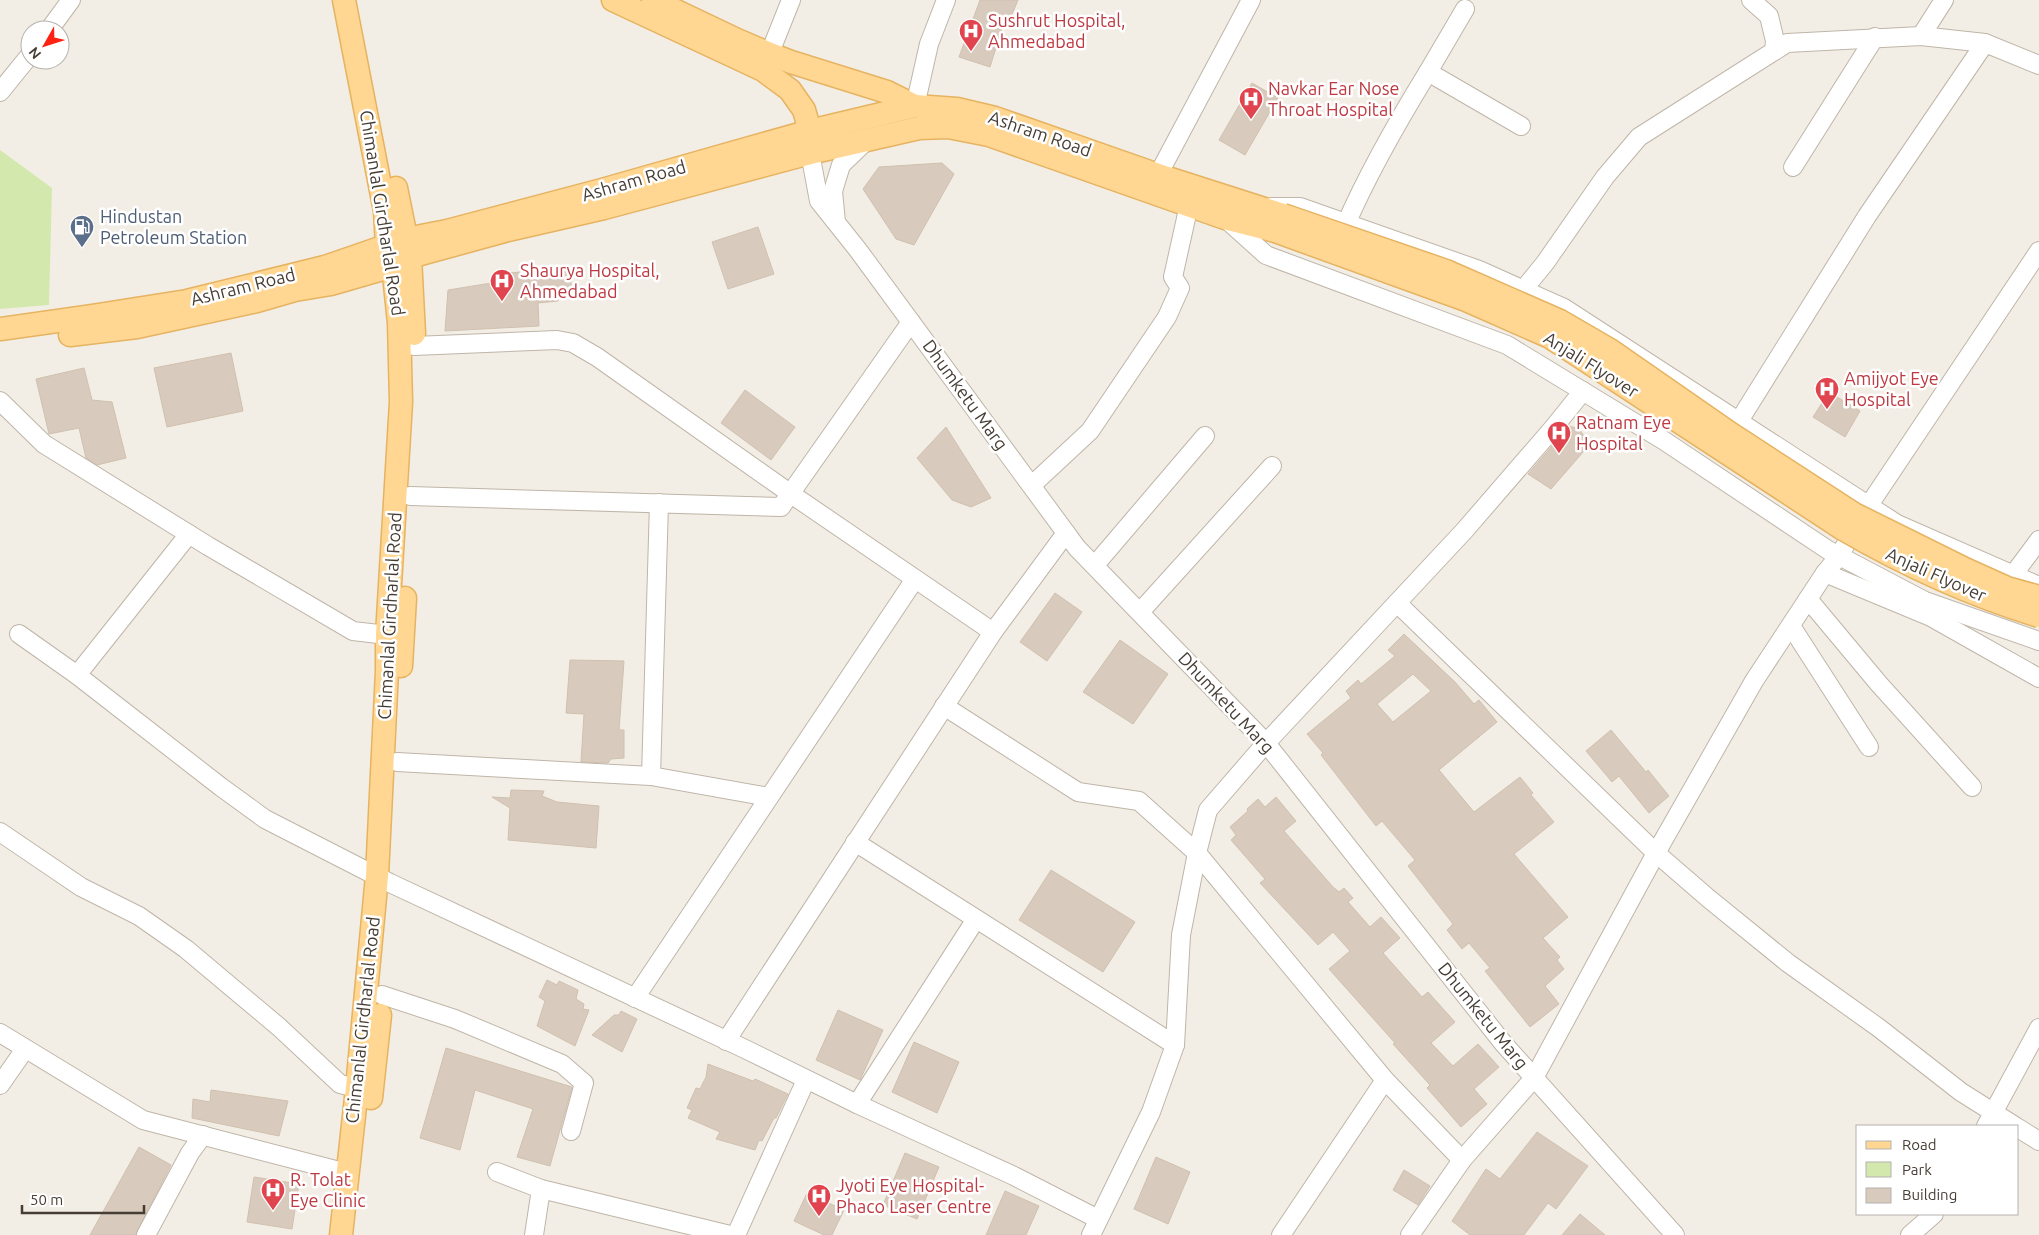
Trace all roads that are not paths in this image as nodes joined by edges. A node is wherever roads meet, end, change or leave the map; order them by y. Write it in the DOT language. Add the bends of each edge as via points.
graph roads {
  1 [pos="71,0"];
  2 [pos="344,0"];
  3 [pos="359,0"];
  4 [pos="613,0"];
  5 [pos="653,0"];
  6 [pos="791,0"];
  7 [pos="946,0"];
  8 [pos="1250,0"];
  9 [pos="1751,0"];
  10 [pos="1944,0"];
  11 [pos="1465,9"];
  12 [pos="56,20"];
  13 [pos="1922,36"];
  14 [pos="1876,37"];
  15 [pos="1985,43"];
  16 [pos="1774,51"];
  17 [pos="766,62"];
  18 [pos="2039,65"];
  19 [pos="20,67"];
  20 [pos="1428,72"];
  21 [pos="0,92"];
  22 [pos="917,117"];
  23 [pos="1521,126"];
  24 [pos="868,139"];
  25 [pos="810,142"];
  26 [pos="1793,167"];
  27 [pos="1158,175"];
  28 [pos="1189,205"];
  29 [pos="1260,207"];
  30 [pos="1225,218"];
  31 [pos="836,222"];
  32 [pos="1279,223"];
  33 [pos="1346,224"];
  34 [pos="2039,251"];
  35 [pos="399,252"];
  36 [pos="1523,290"];
  37 [pos="911,322"];
  38 [pos="0,329"];
  39 [pos="0,345"];
  40 [pos="414,346"];
  41 [pos="1583,391"];
  42 [pos="0,401"];
  43 [pos="1739,421"];
  44 [pos="1205,436"];
  45 [pos="1272,466"];
  46 [pos="1032,485"];
  47 [pos="791,494"];
  48 [pos="410,496"];
  49 [pos="659,503"];
  50 [pos="1869,505"];
  51 [pos="1066,532"];
  52 [pos="189,534"];
  53 [pos="2039,540"];
  54 [pos="1839,556"];
  55 [pos="1095,565"];
  56 [pos="1825,573"];
  57 [pos="2013,575"];
  58 [pos="915,579"];
  59 [pos="2039,586"];
  60 [pos="2039,597"];
  61 [pos="1808,599"];
  62 [pos="1397,603"];
  63 [pos="1140,612"];
  64 [pos="2039,616"];
  65 [pos="1791,626"];
  66 [pos="993,632"];
  67 [pos="19,634"];
  68 [pos="387,635"];
  69 [pos="2039,641"];
  70 [pos="77,675"];
  71 [pos="2039,678"];
  72 [pos="944,706"];
  73 [pos="1266,743"];
  74 [pos="1869,747"];
  75 [pos="397,762"];
  76 [pos="651,776"];
  77 [pos="1972,787"];
  78 [pos="769,797"];
  79 [pos="0,832"];
  80 [pos="855,842"];
  81 [pos="1197,853"];
  82 [pos="1656,853"];
  83 [pos="383,879"];
  84 [pos="976,920"];
  85 [pos="382,995"];
  86 [pos="635,998"];
  87 [pos="2039,1028"];
  88 [pos="0,1033"];
  89 [pos="726,1041"];
  90 [pos="1175,1045"];
  91 [pos="25,1048"];
  92 [pos="1534,1078"];
  93 [pos="806,1080"];
  94 [pos="1385,1080"];
  95 [pos="0,1085"];
  96 [pos="357,1088"];
  97 [pos="857,1104"];
  98 [pos="1990,1120"];
  99 [pos="2009,1125"];
  100 [pos="2019,1129"];
  101 [pos="571,1131"];
  102 [pos="203,1135"];
  103 [pos="2039,1140"];
  104 [pos="1462,1160"];
  105 [pos="497,1172"];
  106 [pos="347,1173"];
  107 [pos="541,1189"];
  108 [pos="1933,1215"];
  109 [pos="1094,1227"];
  110 [pos="146,1235"];
  111 [pos="341,1235"];
  112 [pos="355,1235"];
  113 [pos="534,1235"];
  114 [pos="730,1235"];
  115 [pos="736,1235"];
  116 [pos="1280,1235"];
  117 [pos="1410,1235"];
  118 [pos="1675,1235"];
  119 [pos="1910,1235"];
  1 -- 12 [label="street"];
  2 -- 35 [label="main road, Chimanlal Girdharlal Road" via="385,211"];
  3 -- 35 [label="main road, Chimanlal Girdharlal Road"];
  4 -- 17 [label="main road"];
  5 -- 17 [label="main road" via="737,40"];
  6 -- 17 [label="street"];
  7 -- 22 [label="street" via="929,44"];
  8 -- 27 [label="street"];
  9 -- 16 [label="street" via="1769,16"];
  10 -- 13 [label="street"];
  11 -- 20 [label="street"];
  13 -- 14 [label="street"];
  13 -- 15 [label="street"];
  14 -- 16 [label="street" via="1787,43"];
  14 -- 26 [label="street"];
  15 -- 18 [label="street"];
  15 -- 43 [label="street" via="1867,216"];
  16 -- 36 [label="street" via="1639,137 1605,176"];
  17 -- 22 [label="main road" via="887,92"];
  17 -- 25 [label="main road" via="804,110"];
  19 -- 21 [label="street"];
  20 -- 23 [label="street"];
  20 -- 33 [label="street" via="1387,142"];
  22 -- 24 [label="main road, Ashram Road"];
  22 -- 25 [label="main road, Ashram Road"];
  22 -- 27 [label="main road, Ashram Road" via="957,109 995,118"];
  22 -- 28 [label="main road, Ashram Road" via="989,135"];
  24 -- 25 [label="main road, Ashram Road"];
  24 -- 31 [label="street" via="841,165 833,192"];
  25 -- 31 [label="street, Dhumketu Marg" via="819,201"];
  25 -- 35 [label="main road, Ashram Road"];
  27 -- 29 [label="main road, Ashram Road"];
  28 -- 30 [label="main road, Ashram Road"];
  28 -- 46 [label="street" via="1173,277 1180,288 1167,316 1090,431"];
  29 -- 32 [label="main road, Anjali Flyover"];
  29 -- 33 [label="street" via="1300,207"];
  30 -- 32 [label="main road, Anjali Flyover"];
  30 -- 41 [label="street" via="1266,255 1508,345"];
  31 -- 37 [label="street, Dhumketu Marg"];
  32 -- 60 [label="main road, Anjali Flyover, bridge" via="1446,271 1560,321 1610,350 1854,514 2007,588"];
  32 -- 64 [label="main road, Anjali Flyover, bridge" via="1550,337 1851,534 1958,588"];
  33 -- 36 [label="street" via="1479,270"];
  34 -- 50 [label="street"];
  35 -- 38 [label="main road, Ashram Road" via="187,301"];
  35 -- 39 [label="main road, Ashram Road" via="364,276 257,301 137,327"];
  35 -- 40 [label="main road, Chimanlal Girdharlal Road"];
  35 -- 68 [label="main road, Chimanlal Girdharlal Road" via="401,402"];
  36 -- 43 [label="street" via="1564,308"];
  37 -- 46 [label="street, Dhumketu Marg"];
  37 -- 47 [label="street"];
  40 -- 47 [label="street" via="557,340 573,343 630,379"];
  40 -- 48 [label="main road, Chimanlal Girdharlal Road"];
  41 -- 54 [label="street"];
  41 -- 62 [label="street" via="1471,524"];
  42 -- 52 [label="street" via="44,444"];
  43 -- 50 [label="street"];
  44 -- 55 [label="street"];
  45 -- 63 [label="street"];
  46 -- 51 [label="street, Dhumketu Marg"];
  47 -- 49 [label="street" via="781,507"];
  47 -- 58 [label="street"];
  48 -- 49 [label="street"];
  48 -- 75 [label="main road, Chimanlal Girdharlal Road"];
  49 -- 76 [label="street"];
  50 -- 54 [label="street"];
  50 -- 57 [label="street" via="1897,524"];
  51 -- 55 [label="street, Dhumketu Marg"];
  51 -- 66 [label="street"];
  52 -- 68 [label="street" via="353,631"];
  52 -- 70 [label="street"];
  53 -- 57 [label="street"];
  54 -- 56 [label="street"];
  54 -- 69 [label="street" via="1925,600"];
  55 -- 63 [label="street, Dhumketu Marg"];
  56 -- 61 [label="street"];
  56 -- 71 [label="street" via="1931,617"];
  57 -- 59 [label="street"];
  58 -- 66 [label="street"];
  58 -- 78 [label="street"];
  61 -- 65 [label="street"];
  61 -- 77 [label="street"];
  62 -- 73 [label="street"];
  62 -- 82 [label="street"];
  63 -- 73 [label="street, Dhumketu Marg"];
  65 -- 74 [label="street"];
  65 -- 82 [label="street" via="1754,681"];
  66 -- 72 [label="street"];
  67 -- 70 [label="street"];
  68 -- 83 [label="main road, Chimanlal Girdharlal Road"];
  70 -- 83 [label="street" via="265,819"];
  72 -- 80 [label="street"];
  72 -- 81 [label="street" via="1078,792 1139,801"];
  73 -- 81 [label="street" via="1208,810"];
  73 -- 92 [label="street, Dhumketu Marg"];
  75 -- 76 [label="street"];
  75 -- 83 [label="main road, Chimanlal Girdharlal Road"];
  76 -- 78 [label="street"];
  78 -- 86 [label="street"];
  79 -- 96 [label="street" via="80,887 139,916 186,948 340,1084"];
  80 -- 84 [label="street"];
  80 -- 89 [label="street"];
  81 -- 90 [label="street" via="1181,935"];
  81 -- 94 [label="street"];
  82 -- 92 [label="street"];
  82 -- 98 [label="street" via="1788,963 1961,1092"];
  83 -- 85 [label="main road, Chimanlal Girdharlal Road"];
  83 -- 86 [label="street"];
  83 -- 96 [label="main road, Chimanlal Girdharlal Road"];
  84 -- 90 [label="street"];
  84 -- 97 [label="street"];
  85 -- 101 [label="street" via="455,1019 562,1064 584,1083"];
  85 -- 112 [label="main road, Chimanlal Girdharlal Road"];
  86 -- 89 [label="street"];
  87 -- 98 [label="street"];
  88 -- 91 [label="street"];
  89 -- 93 [label="street"];
  90 -- 109 [label="street" via="1151,1112"];
  91 -- 95 [label="street"];
  91 -- 102 [label="street" via="143,1120"];
  92 -- 104 [label="street"];
  92 -- 118 [label="street, Dhumketu Marg"];
  93 -- 97 [label="street"];
  93 -- 115 [label="street"];
  94 -- 104 [label="street"];
  94 -- 116 [label="street"];
  96 -- 106 [label="main road, Chimanlal Girdharlal Road"];
  97 -- 109 [label="street" via="1014,1176"];
  98 -- 99 [label="street"];
  100 -- 103 [label="street"];
  102 -- 106 [label="street"];
  102 -- 110 [label="street"];
  104 -- 117 [label="street"];
  105 -- 107 [label="street"];
  106 -- 111 [label="main road, Chimanlal Girdharlal Road"];
  107 -- 113 [label="street"];
  107 -- 114 [label="street"];
  108 -- 119 [label="street"];
}
